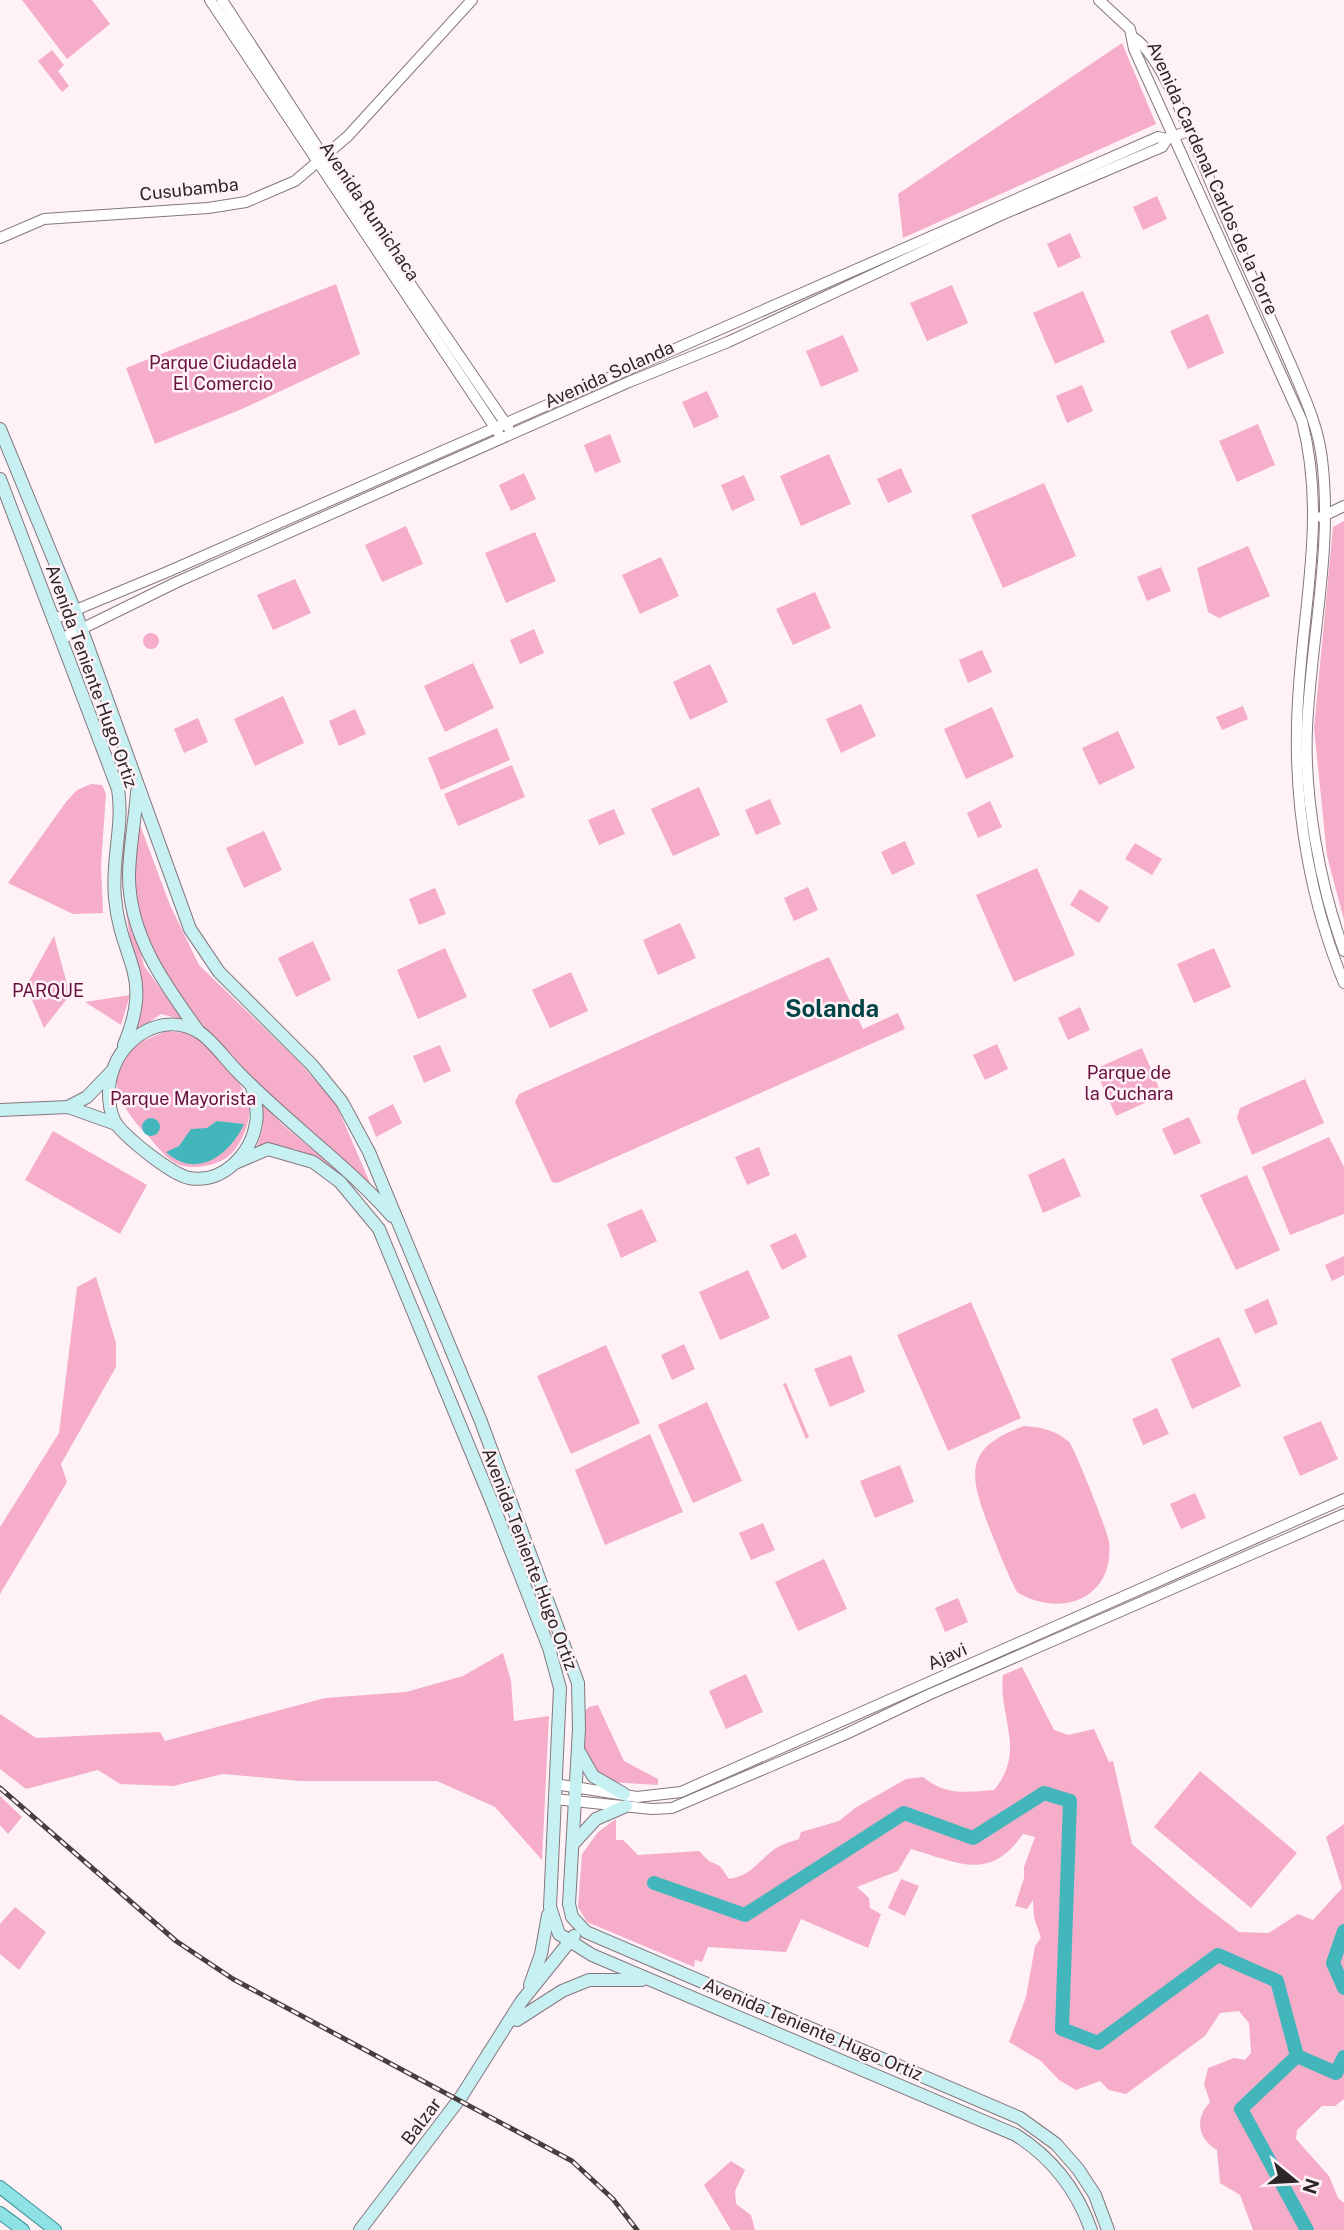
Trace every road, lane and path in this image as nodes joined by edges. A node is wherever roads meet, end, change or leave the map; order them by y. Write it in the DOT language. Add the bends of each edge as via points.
graph roads {
  1 [pos="210,0"];
  2 [pos="222,0"];
  3 [pos="472,0"];
  4 [pos="1099,0"];
  5 [pos="1132,33"];
  6 [pos="1188,131"];
  7 [pos="1170,138"];
  8 [pos="321,162"];
  9 [pos="0,237"];
  10 [pos="501,426"];
  11 [pos="0,429"];
  12 [pos="514,436"];
  13 [pos="502,441"];
  14 [pos="0,479"];
  15 [pos="1344,506"];
  16 [pos="1321,517"];
  17 [pos="75,611"];
  18 [pos="54,619"];
  19 [pos="82,629"];
  20 [pos="61,639"];
  21 [pos="137,785"];
  22 [pos="1344,951"];
  23 [pos="1344,983"];
  24 [pos="200,1032"];
  25 [pos="121,1052"];
  26 [pos="112,1072"];
  27 [pos="252,1087"];
  28 [pos="68,1107"];
  29 [pos="0,1110"];
  30 [pos="116,1124"];
  31 [pos="235,1163"];
  32 [pos="399,1224"];
  33 [pos="1344,1499"];
  34 [pos="1344,1514"];
  35 [pos="578,1748"];
  36 [pos="555,1784"];
  37 [pos="576,1794"];
  38 [pos="554,1798"];
  39 [pos="625,1800"];
  40 [pos="572,1845"];
  41 [pos="550,1907"];
  42 [pos="583,1930"];
  43 [pos="572,1945"];
  44 [pos="650,1980"];
  45 [pos="521,2002"];
  46 [pos="517,2020"];
  47 [pos="506,2030"];
  48 [pos="0,2188"];
  49 [pos="0,2213"];
  50 [pos="23,2230"];
  51 [pos="55,2230"];
  52 [pos="360,2230"];
  53 [pos="1091,2230"];
  54 [pos="1108,2230"];
  1 -- 8 [label="street, Avenida Rumichaca"];
  2 -- 8 [label="street, Avenida Rumichaca"];
  3 -- 8 [label="street, Cusubamba"];
  4 -- 5 [label="street"];
  5 -- 6 [label="street, Avenida Cardenal Carlos de la Torre" via="1153,56"];
  5 -- 7 [label="street, Avenida Cardenal Carlos de la Torre" via="1134,49"];
  6 -- 7 [label="street, Avenida Solanda"];
  6 -- 16 [label="street, Avenida Cardenal Carlos de la Torre" via="1313,417 1322,458"];
  7 -- 10 [label="street, Avenida Solanda" via="1158,137"];
  7 -- 12 [label="street, Avenida Solanda" via="1162,147 1000,215"];
  7 -- 16 [label="street, Avenida Cardenal Carlos de la Torre" via="1302,421"];
  8 -- 9 [label="street, Cusubamba" via="295,181 246,202 44,219"];
  8 -- 10 [label="street, Avenida Rumichaca"];
  10 -- 12 [label="street, Avenida Rumichaca"];
  10 -- 13 [label="street, Avenida Rumichaca"];
  10 -- 17 [label="street, Avenida Solanda"];
  11 -- 17 [label="main road, Avenida Teniente Hugo Ortiz"];
  12 -- 13 [label="street, Avenida Solanda"];
  13 -- 19 [label="street, Avenida Solanda" via="177,582"];
  14 -- 18 [label="main road, Avenida Teniente Hugo Ortiz"];
  15 -- 16 [label="street"];
  16 -- 22 [label="street, Avenida Cardenal Carlos de la Torre" via="1307,730 1317,843 1325,890"];
  16 -- 23 [label="street, Avenida Cardenal Carlos de la Torre" via="1297,728 1299,789 1312,881"];
  17 -- 18 [label="street, Avenida Solanda"];
  17 -- 19 [label="main road, Avenida Teniente Hugo Ortiz"];
  18 -- 20 [label="main road, Avenida Teniente Hugo Ortiz"];
  19 -- 20 [label="street, Avenida Solanda"];
  19 -- 21 [label="main road, Avenida Teniente Hugo Ortiz"];
  20 -- 25 [label="main road, Avenida Teniente Hugo Ortiz" via="120,799 115,898 138,992"];
  21 -- 24 [label="main road, Avenida Teniente Hugo Ortiz" via="129,877 134,913 151,960"];
  21 -- 32 [label="main road, Avenida Teniente Hugo Ortiz" via="202,950 342,1102"];
  24 -- 25 [label="main road" via="174,1025 153,1027"];
  24 -- 27 [label="main road"];
  25 -- 26 [label="main road"];
  26 -- 28 [label="main road" via="87,1097"];
  26 -- 30 [label="main road" via="108,1089"];
  27 -- 31 [label="main road" via="256,1123 248,1148"];
  27 -- 32 [label="main road, Avenida Teniente Hugo Ortiz" via="365,1186"];
  28 -- 29 [label="main road"];
  28 -- 30 [label="main road"];
  30 -- 31 [label="main road" via="186,1177 217,1176"];
  31 -- 36 [label="main road, Avenida Teniente Hugo Ortiz" via="268,1149 313,1162 340,1182 379,1229 549,1648 560,1688"];
  32 -- 35 [label="main road, Avenida Teniente Hugo Ortiz" via="480,1419 566,1647 578,1684"];
  33 -- 39 [label="street, Ajavi" via="681,1792"];
  34 -- 39 [label="street, Ajavi" via="671,1808"];
  35 -- 37 [label="main road, Avenida Teniente Hugo Ortiz"];
  35 -- 39 [label="main road" via="593,1776"];
  36 -- 37 [label="street, Ajavi"];
  36 -- 38 [label="main road, Avenida Teniente Hugo Ortiz"];
  37 -- 38 [label="street, Ajavi"];
  37 -- 39 [label="street, Ajavi"];
  37 -- 40 [label="main road, Avenida Teniente Hugo Ortiz"];
  38 -- 41 [label="main road, Avenida Teniente Hugo Ortiz"];
  39 -- 40 [label="main road" via="596,1819"];
  40 -- 42 [label="main road, Avenida Teniente Hugo Ortiz" via="569,1904 572,1917"];
  41 -- 43 [label="main road, Avenida Teniente Hugo Ortiz" via="555,1928"];
  41 -- 45 [label="main road" via="541,1954"];
  42 -- 43 [label="main road, Balzar"];
  42 -- 54 [label="main road, Avenida Teniente Hugo Ortiz" via="1020,2118 1056,2144 1079,2169"];
  43 -- 44 [label="main road, Avenida Teniente Hugo Ortiz"];
  43 -- 45 [label="main road, Balzar"];
  43 -- 46 [label="main road, Balzar"];
  44 -- 46 [label="main road" via="589,1980"];
  44 -- 53 [label="main road, Avenida Teniente Hugo Ortiz" via="1034,2146 1066,2181"];
  45 -- 47 [label="main road, Balzar"];
  46 -- 47 [label="main road, Balzar"];
  47 -- 52 [label="main road, Balzar"];
  48 -- 51 [label="main road"];
  49 -- 50 [label="main road"];
}
